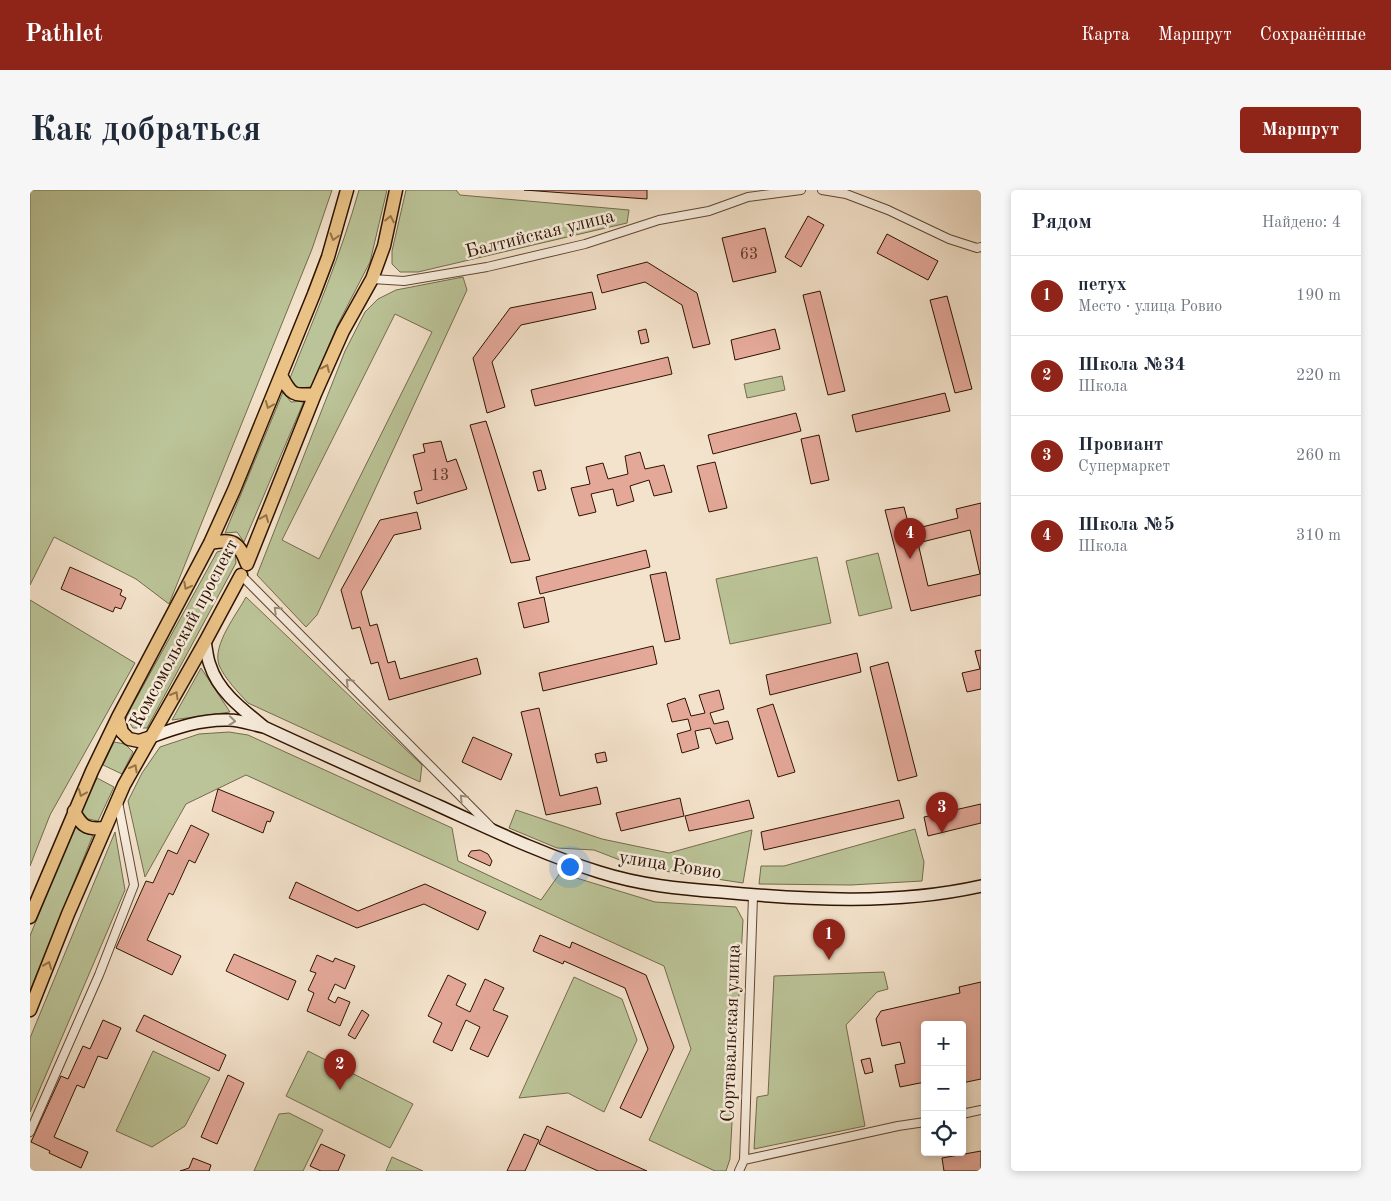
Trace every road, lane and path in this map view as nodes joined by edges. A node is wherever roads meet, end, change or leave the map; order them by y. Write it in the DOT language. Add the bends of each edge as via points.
graph roads {
  1 [pos="347,190"];
  2 [pos="396,190"];
  3 [pos="801,190"];
  4 [pos="822,190"];
  5 [pos="981,247"];
  6 [pos="372,279"];
  7 [pos="281,375"];
  8 [pos="315,394"];
  9 [pos="210,543"];
  10 [pos="244,569"];
  11 [pos="205,642"];
  12 [pos="118,717"];
  13 [pos="264,727"];
  14 [pos="151,737"];
  15 [pos="117,800"];
  16 [pos="74,811"];
  17 [pos="104,828"];
  18 [pos="497,833"];
  19 [pos="981,886"];
  20 [pos="752,896"];
  21 [pos="30,917"];
  22 [pos="31,1006"];
  23 [pos="981,1110"];
  24 [pos="966,1113"];
  25 [pos="921,1123"];
  26 [pos="30,1132"];
  27 [pos="744,1160"];
  28 [pos="739,1171"];
  1 -- 7 [label="main road, Комсомольский проспект, one-way" via="328,257"];
  6 -- 2 [label="main road, Комсомольский проспект, one-way" via="384,246"];
  3 -- 6 [label="street, Балтийская улица" via="748,197 709,211 659,220 585,244 487,267 404,280"];
  4 -- 5 [label="street" via="846,194 949,239"];
  8 -- 6 [label="main road, Комсомольский проспект, one-way" via="343,331"];
  7 -- 8 [label="main road" via="288,390 296,395"];
  7 -- 9 [label="main road, Комсомольский проспект, one-way"];
  10 -- 8 [label="main road, Комсомольский проспект, one-way"];
  9 -- 10 [label="main road" via="231,542 240,548"];
  9 -- 12 [label="main road, Комсомольский проспект, one-way"];
  10 -- 11 [label="main road, Комсомольский проспект"];
  18 -- 10 [label="street, one-way"];
  11 -- 13 [label="main road, улица Ровио" via="210,666 221,685 234,702"];
  14 -- 11 [label="main road, Комсомольский проспект, one-way"];
  12 -- 14 [label="main road" via="122,732 129,740"];
  12 -- 16 [label="main road, Комсомольский проспект, one-way"];
  14 -- 13 [label="main road, улица Ровио, one-way" via="185,725 210,721 231,720"];
  13 -- 18 [label="main road, улица Ровио"];
  15 -- 14 [label="main road, Комсомольский проспект, one-way"];
  15 -- 17 [label="main road, Комсомольский проспект"];
  15 -- 26 [label="street" via="134,885 99,975"];
  16 -- 17 [label="main road" via="80,822 87,826"];
  16 -- 21 [label="main road, Комсомольский проспект"];
  22 -- 17 [label="main road, Комсомольский проспект, one-way"];
  18 -- 20 [label="main road, улица Ровио" via="592,870 641,884"];
  19 -- 20 [label="main road, улица Ровио" via="892,898 846,900"];
  20 -- 27 [label="street, Сортавальская улица"];
  23 -- 24 [label="street"];
  25 -- 27 [label="street"];
  27 -- 28 [label="street, Сортавальская улица"];
}
